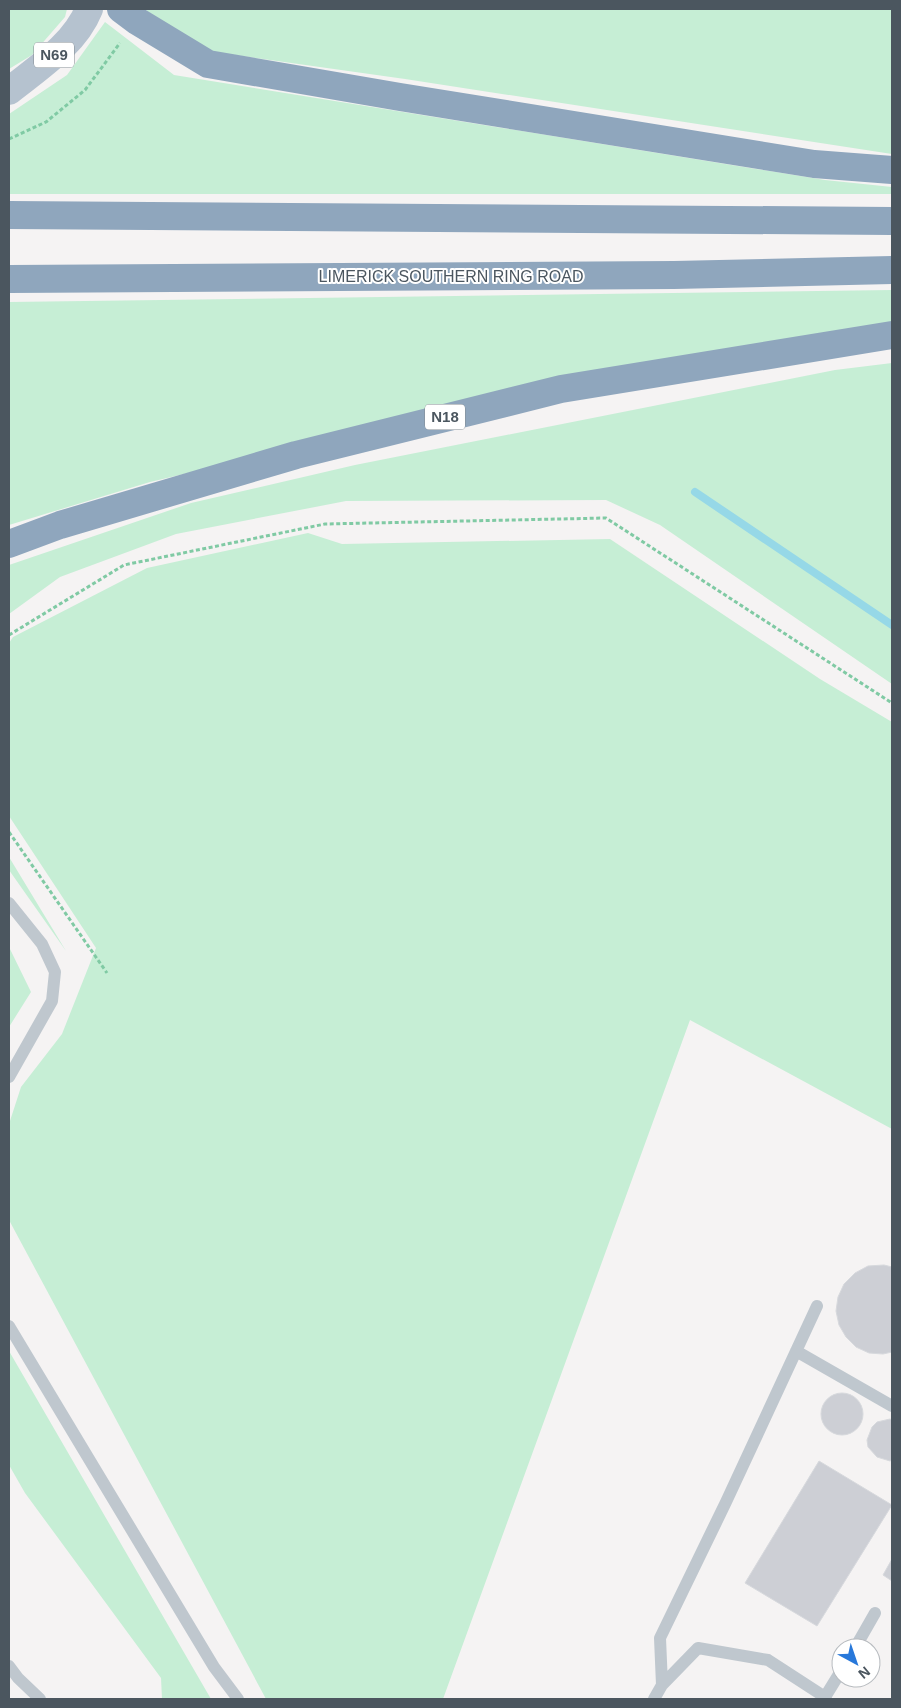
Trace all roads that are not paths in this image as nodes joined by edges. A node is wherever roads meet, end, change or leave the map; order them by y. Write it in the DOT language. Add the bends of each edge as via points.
graph roads {
  1 [pos="89,9"];
  2 [pos="129,15"];
  3 [pos="9,91"];
  4 [pos="892,170"];
  5 [pos="9,215"];
  6 [pos="892,221"];
  7 [pos="892,270"];
  8 [pos="9,279"];
  9 [pos="892,335"];
  10 [pos="9,544"];
  11 [pos="9,903"];
  12 [pos="9,1077"];
  13 [pos="817,1306"];
  14 [pos="9,1326"];
  15 [pos="796,1351"];
  16 [pos="892,1406"];
  17 [pos="876,1613"];
  18 [pos="860,1638"];
  19 [pos="9,1666"];
  20 [pos="13,1677"];
  21 [pos="662,1685"];
  22 [pos="825,1698"];
  23 [pos="40,1699"];
  24 [pos="238,1699"];
  25 [pos="654,1699"];
  1 -- 3 [label="main road, N69" via="84,22 53,56"];
  2 -- 4 [label="highway" via="208,64 814,164"];
  5 -- 6 [label="highway"];
  7 -- 8 [label="highway, LIMERICK SOUTHERN RING ROAD" via="664,275"];
  9 -- 10 [label="highway, N18" via="561,389 296,455 60,525"];
  11 -- 12 [label="lane" via="42,944 55,972 52,1001"];
  13 -- 15 [label="lane"];
  14 -- 24 [label="lane" via="214,1667"];
  15 -- 16 [label="lane"];
  15 -- 21 [label="lane" via="660,1638"];
  17 -- 18 [label="lane"];
  19 -- 20 [label="lane"];
  20 -- 23 [label="lane"];
  21 -- 22 [label="lane" via="698,1648 768,1660"];
  21 -- 25 [label="lane"];
}
